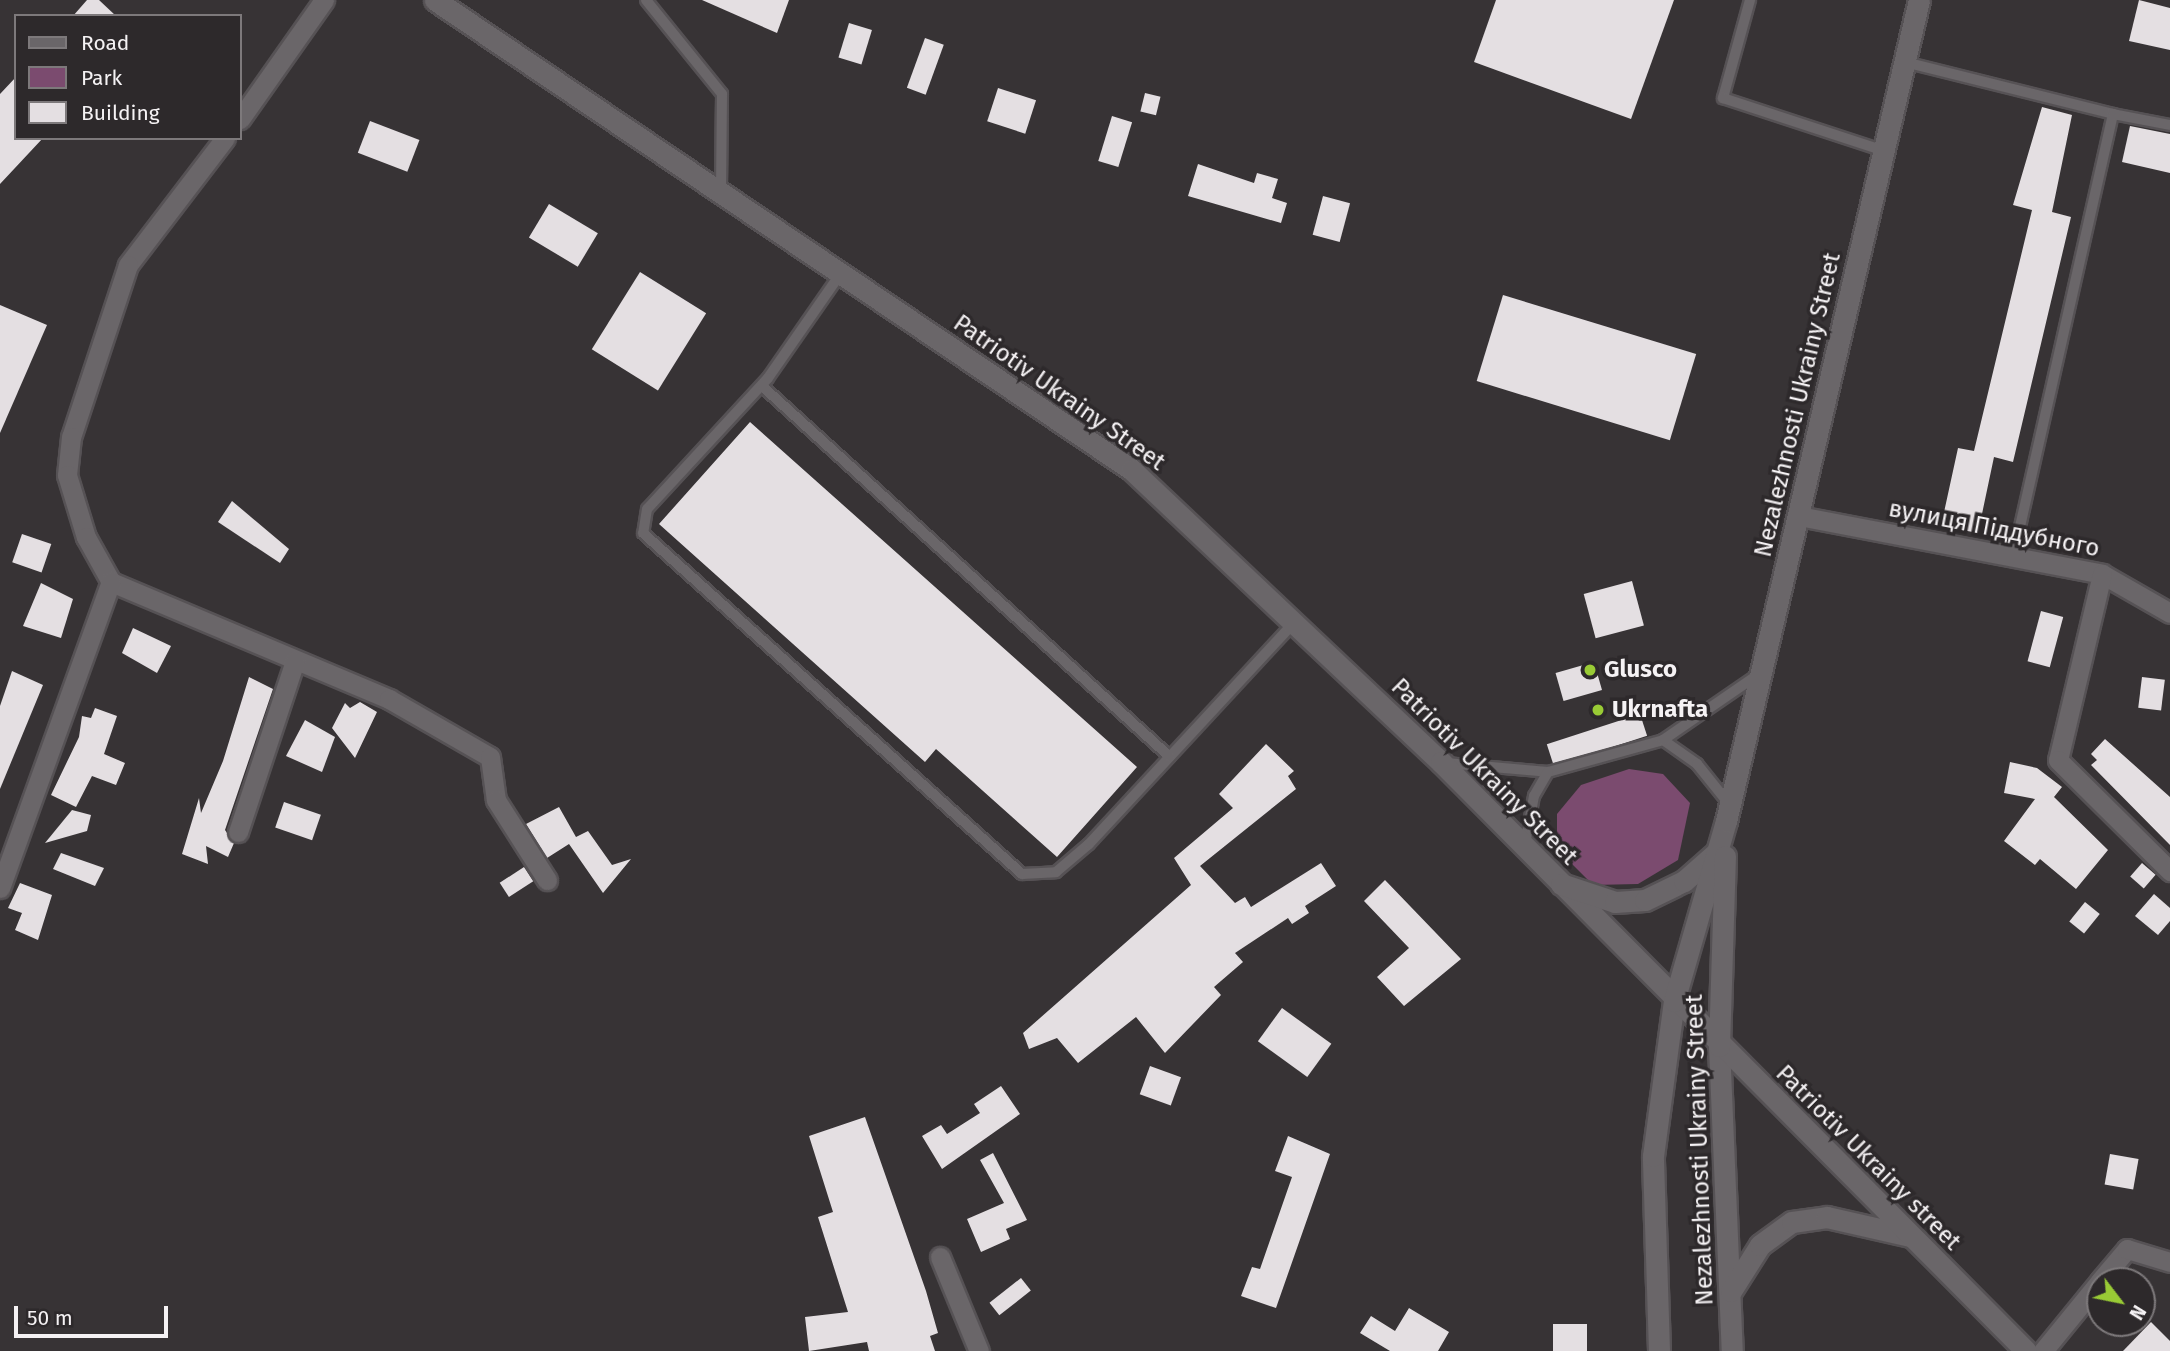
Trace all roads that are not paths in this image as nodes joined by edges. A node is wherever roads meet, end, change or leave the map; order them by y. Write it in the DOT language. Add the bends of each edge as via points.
graph roads {
  1 [pos="324,0"];
  2 [pos="435,0"];
  3 [pos="646,0"];
  4 [pos="1750,0"];
  5 [pos="1919,0"];
  6 [pos="1905,62"];
  7 [pos="2113,114"];
  8 [pos="242,117"];
  9 [pos="2170,125"];
  10 [pos="223,140"];
  11 [pos="1884,151"];
  12 [pos="721,193"];
  13 [pos="841,274"];
  14 [pos="762,386"];
  15 [pos="1799,516"];
  16 [pos="2013,557"];
  17 [pos="2102,574"];
  18 [pos="111,582"];
  19 [pos="2170,613"];
  20 [pos="1294,623"];
  21 [pos="295,661"];
  22 [pos="1762,672"];
  23 [pos="1663,740"];
  24 [pos="1170,757"];
  25 [pos="1441,762"];
  26 [pos="1548,772"];
  27 [pos="1728,813"];
  28 [pos="238,832"];
  29 [pos="1525,848"];
  30 [pos="1718,850"];
  31 [pos="2170,870"];
  32 [pos="547,880"];
  33 [pos="1558,883"];
  34 [pos="0,888"];
  35 [pos="1674,1001"];
  36 [pos="1718,1046"];
  37 [pos="1910,1236"];
  38 [pos="940,1257"];
  39 [pos="2170,1262"];
  40 [pos="2112,1267"];
  41 [pos="1731,1291"];
  42 [pos="2086,1298"];
  43 [pos="979,1351"];
  44 [pos="1659,1351"];
  45 [pos="1732,1351"];
  46 [pos="2026,1351"];
  47 [pos="2043,1351"];
  1 -- 8 [label="street"];
  2 -- 12 [label="main road, Patriotiv Ukrainy Street"];
  3 -- 12 [label="lane" via="722,93"];
  4 -- 11 [label="lane" via="1723,98"];
  5 -- 6 [label="main road, Nezalezhnosti Ukrainy Street"];
  6 -- 7 [label="lane"];
  6 -- 11 [label="main road, Nezalezhnosti Ukrainy Street"];
  7 -- 9 [label="lane"];
  7 -- 16 [label="lane"];
  10 -- 18 [label="street" via="128,265 71,437 67,475 86,537"];
  11 -- 15 [label="main road, Nezalezhnosti Ukrainy Street"];
  12 -- 13 [label="main road, Patriotiv Ukrainy Street"];
  13 -- 14 [label="lane"];
  13 -- 20 [label="main road, Patriotiv Ukrainy Street" via="1132,470"];
  14 -- 24 [label="lane"];
  14 -- 24 [label="lane" via="647,509 643,533 1022,874 1056,872"];
  15 -- 16 [label="street, вулиця Піддубного"];
  15 -- 22 [label="main road, Nezalezhnosti Ukrainy Street"];
  16 -- 17 [label="street, вулиця Піддубного"];
  17 -- 19 [label="street, вулиця Піддубного"];
  17 -- 31 [label="street" via="2059,760"];
  18 -- 21 [label="street"];
  18 -- 34 [label="street"];
  20 -- 24 [label="lane"];
  20 -- 25 [label="main road, Patriotiv Ukrainy Street"];
  21 -- 28 [label="street"];
  21 -- 32 [label="street" via="389,699 490,758 496,800"];
  22 -- 23 [label="lane"];
  22 -- 27 [label="main road, Nezalezhnosti Ukrainy Street"];
  23 -- 26 [label="lane"];
  23 -- 27 [label="lane" via="1697,764"];
  25 -- 26 [label="lane"];
  25 -- 29 [label="main road, Patriotiv Ukrainy Street"];
  26 -- 29 [label="lane" via="1534,796"];
  27 -- 30 [label="main road, Nezalezhnosti Ukrainy Street"];
  27 -- 36 [label="main road, Nezalezhnosti Ukrainy Street"];
  29 -- 33 [label="main road, Patriotiv Ukrainy Street"];
  30 -- 33 [label="main road" via="1684,881 1645,900 1615,902"];
  30 -- 35 [label="main road, Nezalezhnosti Ukrainy Street"];
  33 -- 35 [label="main road, Patriotiv Ukrainy Street"];
  35 -- 36 [label="main road, Patriotiv Ukrainy street"];
  35 -- 44 [label="main road, Nezalezhnosti Ukrainy Street" via="1653,1156"];
  36 -- 37 [label="main road, Patriotiv Ukrainy street"];
  36 -- 41 [label="main road, Nezalezhnosti Ukrainy Street"];
  37 -- 41 [label="main road" via="1827,1217 1793,1222 1760,1245"];
  37 -- 46 [label="main road, Patriotiv Ukrainy street"];
  38 -- 43 [label="street"];
  39 -- 40 [label="street" via="2127,1249"];
  41 -- 45 [label="main road, Nezalezhnosti Ukrainy Street"];
  42 -- 47 [label="street"];
}
